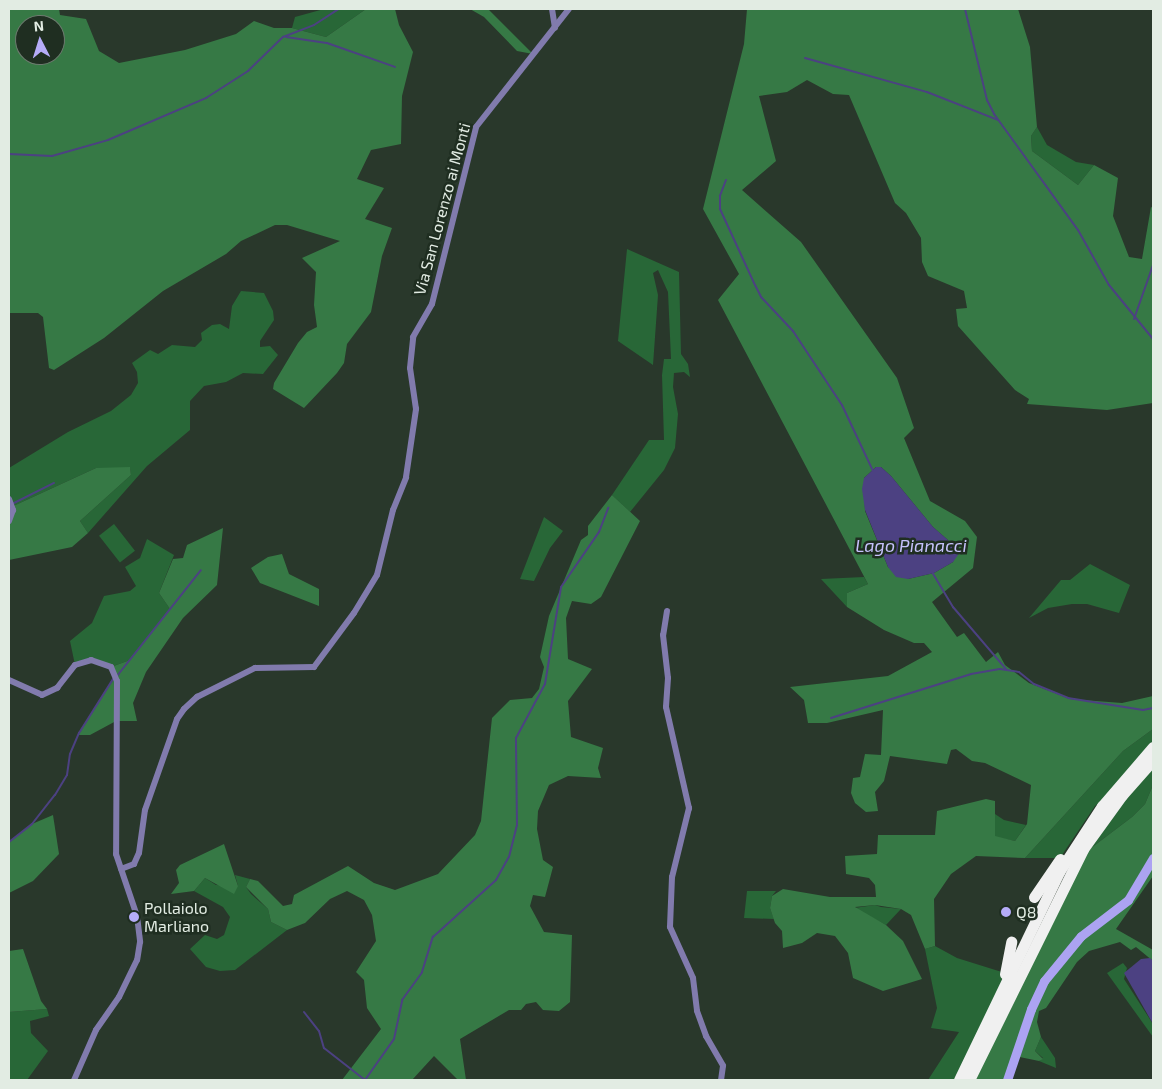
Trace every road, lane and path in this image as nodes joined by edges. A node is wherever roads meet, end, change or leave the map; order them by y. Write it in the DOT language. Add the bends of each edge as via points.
graph roads {
  1 [pos="552,9"];
  2 [pos="569,9"];
  3 [pos="555,28"];
  4 [pos="9,499"];
  5 [pos="9,521"];
  6 [pos="667,611"];
  7 [pos="9,680"];
  8 [pos="1153,747"];
  9 [pos="1153,760"];
  10 [pos="1113,792"];
  11 [pos="1153,858"];
  12 [pos="121,869"];
  13 [pos="1034,897"];
  14 [pos="1011,942"];
  15 [pos="999,998"];
  16 [pos="74,1080"];
  17 [pos="721,1080"];
  18 [pos="959,1080"];
  19 [pos="969,1080"];
  20 [pos="1007,1080"];
  1 -- 3 [label="street"];
  2 -- 3 [label="street, Via San Lorenzo ai Monti"];
  3 -- 12 [label="street, Via San Lorenzo ai Monti" via="476,127 432,304 413,337 410,368 416,409 406,476 393,510 376,575 354,613 314,667 255,668 190,702 177,719 145,810 139,853 134,864"];
  4 -- 5 [label="street" via="14,510"];
  6 -- 17 [label="street" via="663,635 668,678 666,707 689,808 672,877 670,927 693,978 696,1012 724,1066"];
  7 -- 12 [label="street" via="42,695 57,688 75,665 90,660 111,667 117,681 116,854"];
  8 -- 10 [label="highway"];
  9 -- 19 [label="highway" via="1122,795 1083,849"];
  10 -- 13 [label="highway" via="1095,806"];
  10 -- 15 [label="highway" via="1060,872"];
  11 -- 20 [label="street" via="1128,900 1081,936 1044,981"];
  12 -- 16 [label="street" via="139,923 137,960 119,997 96,1030"];
  14 -- 15 [label="highway"];
  15 -- 18 [label="highway"];
}
